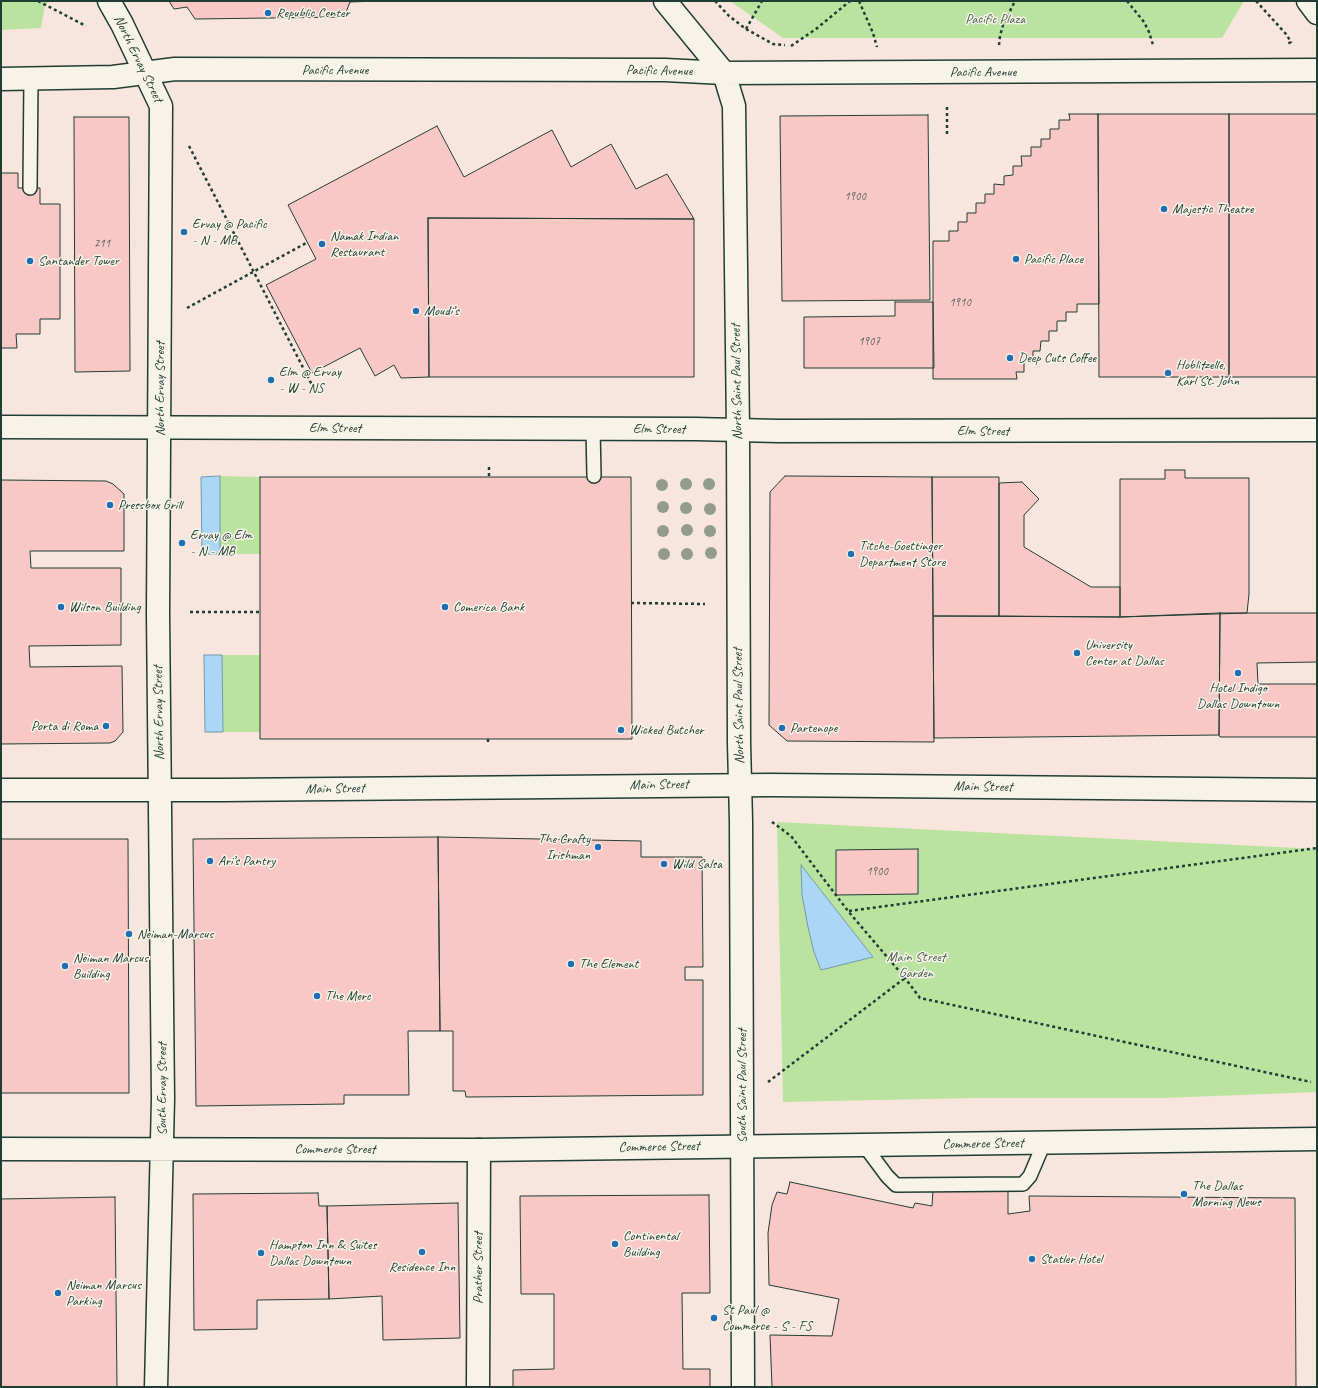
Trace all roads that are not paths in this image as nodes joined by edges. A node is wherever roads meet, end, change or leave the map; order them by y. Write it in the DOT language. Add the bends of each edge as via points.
graph roads {
  1 [pos="109,1"];
  2 [pos="664,1"];
  3 [pos="1308,1"];
  4 [pos="1317,13"];
  5 [pos="1317,70"];
  6 [pos="145,73"];
  7 [pos="724,73"];
  8 [pos="31,78"];
  9 [pos="1,79"];
  10 [pos="30,188"];
  11 [pos="1,427"];
  12 [pos="160,428"];
  13 [pos="593,429"];
  14 [pos="738,430"];
  15 [pos="1317,430"];
  16 [pos="594,476"];
  17 [pos="740,785"];
  18 [pos="1,790"];
  19 [pos="160,790"];
  20 [pos="1317,790"];
  21 [pos="1317,1140"];
  22 [pos="1044,1143"];
  23 [pos="864,1145"];
  24 [pos="743,1146"];
  25 [pos="1,1149"];
  26 [pos="162,1149"];
  27 [pos="479,1150"];
  28 [pos="156,1387"];
  29 [pos="478,1387"];
  30 [pos="743,1387"];
  1 -- 6 [label="main road, North Ervay Street"];
  2 -- 7 [label="main road, North Saint Paul Street"];
  3 -- 4 [label="main road"];
  5 -- 7 [label="main road, Pacific Avenue"];
  6 -- 7 [label="main road, Pacific Avenue" via="175,69 665,70"];
  6 -- 8 [label="main road, Pacific Avenue" via="113,78"];
  6 -- 12 [label="main road, North Ervay Street" via="161,106"];
  7 -- 14 [label="main road, North Saint Paul Street" via="734,106"];
  8 -- 9 [label="main road, Pacific Avenue"];
  8 -- 10 [label="lane"];
  11 -- 12 [label="main road, Elm Street"];
  12 -- 13 [label="main road, Elm Street"];
  12 -- 19 [label="main road, North Ervay Street"];
  13 -- 14 [label="main road, Elm Street"];
  13 -- 16 [label="lane"];
  14 -- 15 [label="main road, Elm Street"];
  14 -- 17 [label="main road, North Saint Paul Street"];
  17 -- 19 [label="main road, Main Street"];
  17 -- 20 [label="main road, Main Street"];
  17 -- 24 [label="main road, South Saint Paul Street"];
  18 -- 19 [label="main road, Main Street"];
  19 -- 26 [label="main road, South Ervay Street"];
  21 -- 22 [label="main road, Commerce Street"];
  22 -- 23 [label="main road, Commerce Street"];
  22 -- 23 [label="lane" via="1030,1176 1022,1184 896,1185 886,1176"];
  23 -- 24 [label="main road, Commerce Street"];
  24 -- 27 [label="main road, Commerce Street"];
  24 -- 30 [label="main road, South Saint Paul Street"];
  25 -- 26 [label="main road, Commerce Street"];
  26 -- 27 [label="main road, Commerce Street"];
  26 -- 28 [label="main road, South Ervay Street"];
  27 -- 29 [label="main road, Prather Street"];
}
